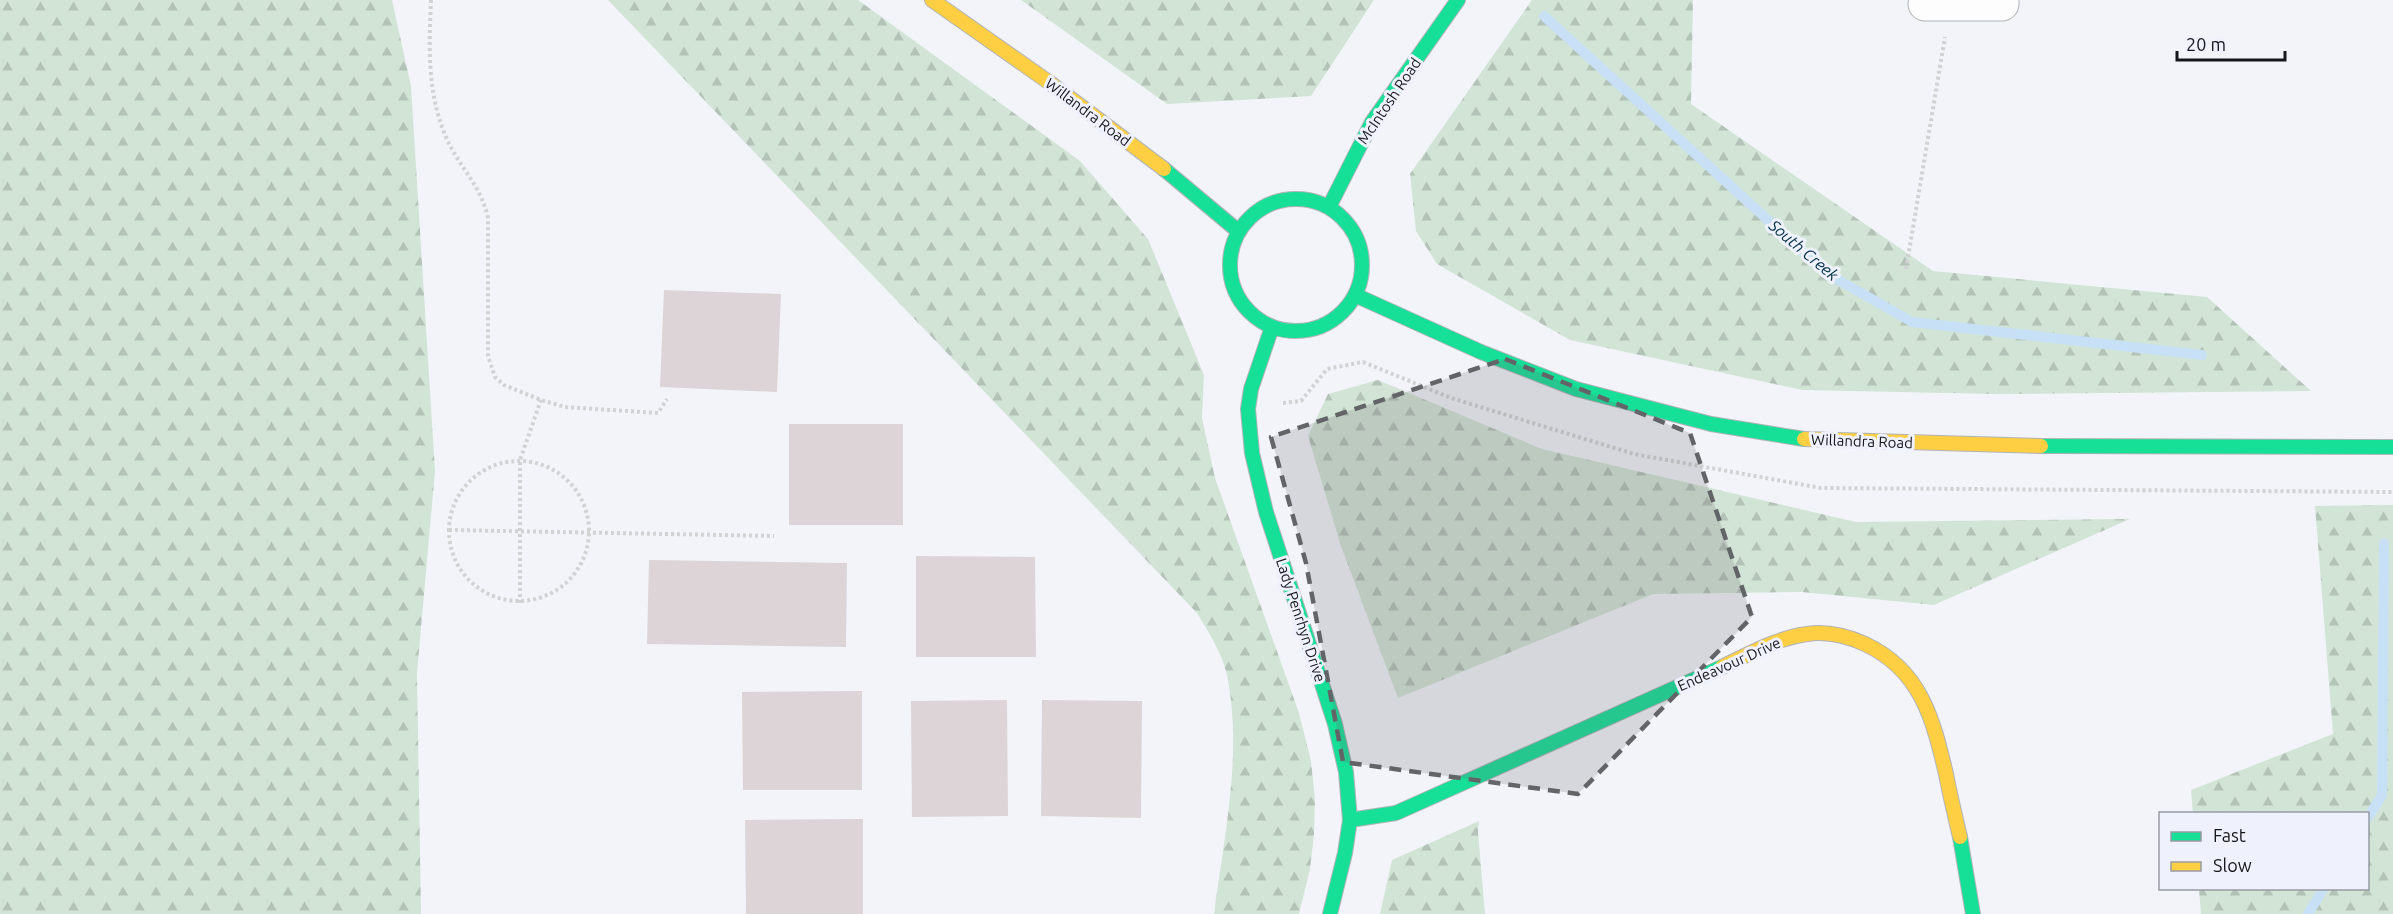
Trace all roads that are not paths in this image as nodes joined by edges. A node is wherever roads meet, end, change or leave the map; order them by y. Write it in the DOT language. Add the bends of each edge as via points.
graph roads {
  1 [pos="932,0"];
  2 [pos="1458,0"];
  3 [pos="2002,0"];
  4 [pos="1938,4"];
  5 [pos="1329,207"];
  6 [pos="1238,231"];
  7 [pos="1355,295"];
  8 [pos="1272,327"];
  9 [pos="2393,447"];
  10 [pos="1350,820"];
  11 [pos="1330,914"];
  12 [pos="1974,914"];
  1 -- 6 [label="main road, Willandra Road" via="1058,88 1195,193"];
  2 -- 5 [label="main road, McIntosh Road" via="1372,122"];
  3 -- 4 [label="street" via="2002,4"];
  5 -- 6 [label="main road" via="1309,200 1287,199 1267,205"];
  5 -- 7 [label="main road" via="1353,231 1359,246 1362,262"];
  6 -- 8 [label="main road" via="1231,250 1233,287 1242,304"];
  7 -- 8 [label="main road" via="1346,309 1319,327 1304,331"];
  7 -- 9 [label="main road, Willandra Road" via="1481,352 1576,389 1711,424 1810,440 2004,446"];
  8 -- 10 [label="main road, Lady Penrhyn Drive" via="1251,389 1248,409 1252,453 1266,512 1335,724 1346,772"];
  10 -- 11 [label="main road, Lady Penrhyn Drive" via="1344,863"];
  10 -- 12 [label="main road, Endeavour Drive" via="1396,813 1783,639 1817,632 1849,636 1893,660 1914,684 1932,718 1958,825"];
}
